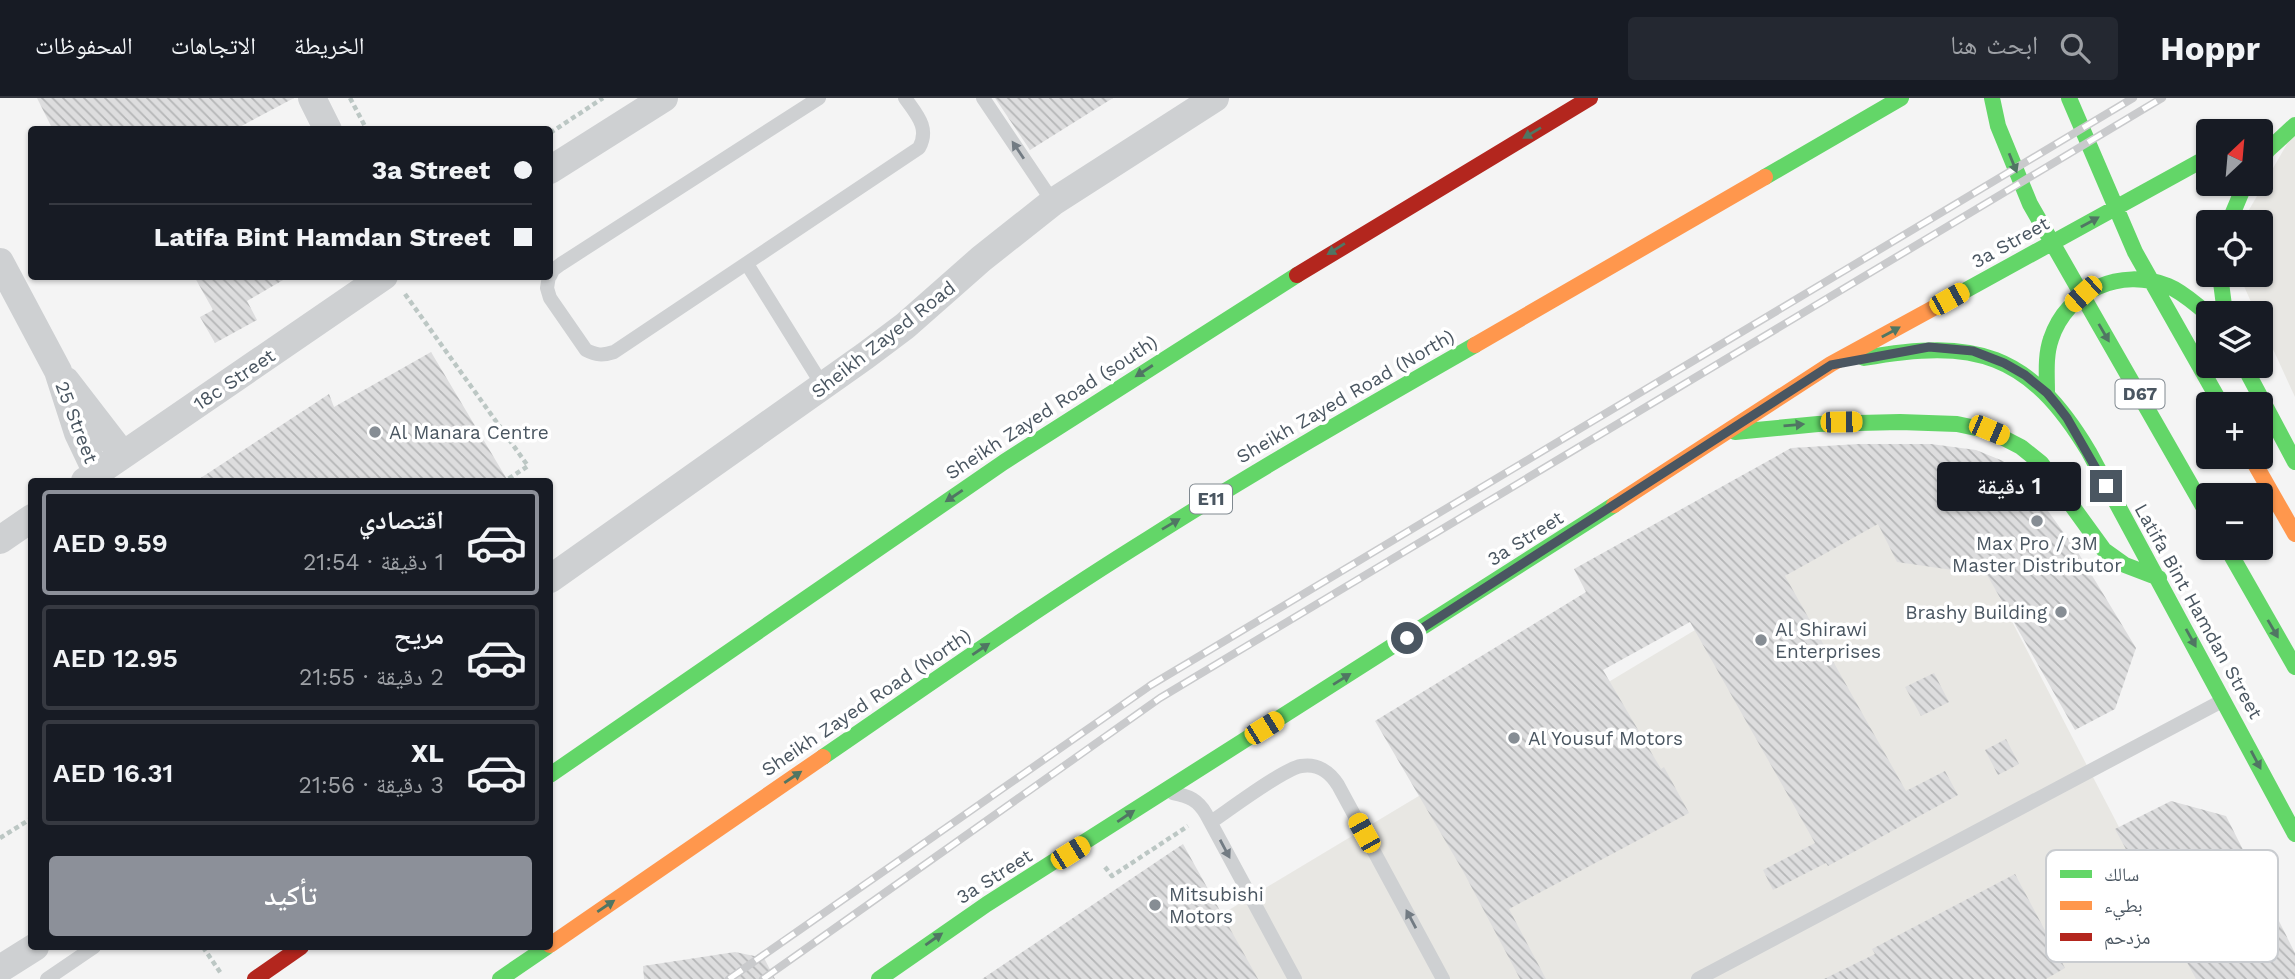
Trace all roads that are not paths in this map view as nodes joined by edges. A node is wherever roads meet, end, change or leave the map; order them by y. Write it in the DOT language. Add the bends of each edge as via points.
graph roads {
  1 [pos="312,98"];
  2 [pos="664,98"];
  3 [pos="819,98"];
  4 [pos="905,98"];
  5 [pos="983,98"];
  6 [pos="1215,98"];
  7 [pos="1590,98"];
  8 [pos="1900,98"];
  9 [pos="1992,98"];
  10 [pos="2069,98"];
  11 [pos="2295,109"];
  12 [pos="2275,120"];
  13 [pos="2295,125"];
  14 [pos="326,126"];
  15 [pos="2273,145"];
  16 [pos="2196,163"];
  17 [pos="553,168"];
  18 [pos="1053,202"];
  19 [pos="0,262"];
  20 [pos="747,264"];
  21 [pos="553,270"];
  22 [pos="548,280"];
  23 [pos="392,282"];
  24 [pos="2196,305"];
  25 [pos="1831,365"];
  26 [pos="58,371"];
  27 [pos="2251,378"];
  28 [pos="823,386"];
  29 [pos="2214,392"];
  30 [pos="2047,393"];
  31 [pos="1726,433"];
  32 [pos="2292,452"];
  33 [pos="123,454"];
  34 [pos="2258,469"];
  35 [pos="91,477"];
  36 [pos="2196,494"];
  37 [pos="28,521"];
  38 [pos="2295,534"];
  39 [pos="0,540"];
  40 [pos="2234,560"];
  41 [pos="553,577"];
  42 [pos="2159,578"];
  43 [pos="2295,667"];
  44 [pos="2225,700"];
  45 [pos="553,773"];
  46 [pos="1161,793"];
  47 [pos="1209,818"];
  48 [pos="2295,834"];
  49 [pos="553,943"];
  50 [pos="29,950"];
  51 [pos="90,950"];
  52 [pos="297,950"];
  53 [pos="542,950"];
  54 [pos="0,969"];
  55 [pos="47,979"];
  56 [pos="255,979"];
  57 [pos="500,979"];
  58 [pos="879,979"];
  59 [pos="1295,979"];
  60 [pos="1443,979"];
  61 [pos="1698,979"];
  1 -- 14 [label="street"];
  2 -- 17 [label="street"];
  3 -- 21 [label="lane"];
  4 -- 20 [label="lane" via="925,130 919,148"];
  18 -- 5 [label="lane, one-way"];
  6 -- 18 [label="street, Sheikh Zayed Road"];
  7 -- 45 [label="main road, Sheikh Zayed Road (south), one-way" via="1370,228 1080,412"];
  49 -- 8 [label="main road, Sheikh Zayed Road (North) / E11, one-way" via="1146,540"];
  9 -- 36 [label="main road, D67, one-way" via="1998,126 2030,204"];
  10 -- 29 [label="main road" via="2135,252"];
  11 -- 12 [label="main road"];
  13 -- 15 [label="main road"];
  25 -- 16 [label="main road, 3a Street, one-way"];
  18 -- 28 [label="street, Sheikh Zayed Road" via="905,326"];
  19 -- 26 [label="street, 25 Street"];
  20 -- 22 [label="lane" via="604,355 586,350 580,342 550,298"];
  20 -- 28 [label="lane"];
  23 -- 33 [label="street, 18c Street"];
  24 -- 30 [label="main road" via="2171,287 2136,278 2117,279 2083,294 2069,306 2051,338"];
  25 -- 30 [label="main road, Latifa Bint Hamdan Street" via="1908,350 1950,348 2004,363"];
  25 -- 31 [label="main road, 3a Street"];
  26 -- 33 [label="street, 25 Street"];
  26 -- 35 [label="street, 25 Street"];
  27 -- 32 [label="main road"];
  28 -- 41 [label="street, Sheikh Zayed Road"];
  30 -- 42 [label="main road, Latifa Bint Hamdan Street" via="2067,418"];
  31 -- 42 [label="main road, one-way" via="1857,422 1930,422 1989,430 2021,446 2042,464 2108,553"];
  46 -- 31 [label="main road, 3a Street, one-way"];
  33 -- 35 [label="street, 18c Street"];
  34 -- 38 [label="main road"];
  37 -- 39 [label="street"];
  40 -- 43 [label="main road, one-way"];
  42 -- 44 [label="main road, Latifa Bint Hamdan Street, one-way"];
  44 -- 48 [label="main road, Latifa Bint Hamdan Street, one-way"];
  44 -- 61 [label="lane"];
  46 -- 47 [label="lane" via="1189,796"];
  58 -- 46 [label="main road, 3a Street, one-way"];
  47 -- 59 [label="lane, one-way"];
  60 -- 47 [label="lane, one-way" via="1333,777 1319,767 1294,768"];
  50 -- 54 [label="street"];
  51 -- 55 [label="lane"];
  52 -- 56 [label="main road"];
  53 -- 57 [label="main road, Sheikh Zayed Road (North) / E11"];
}
